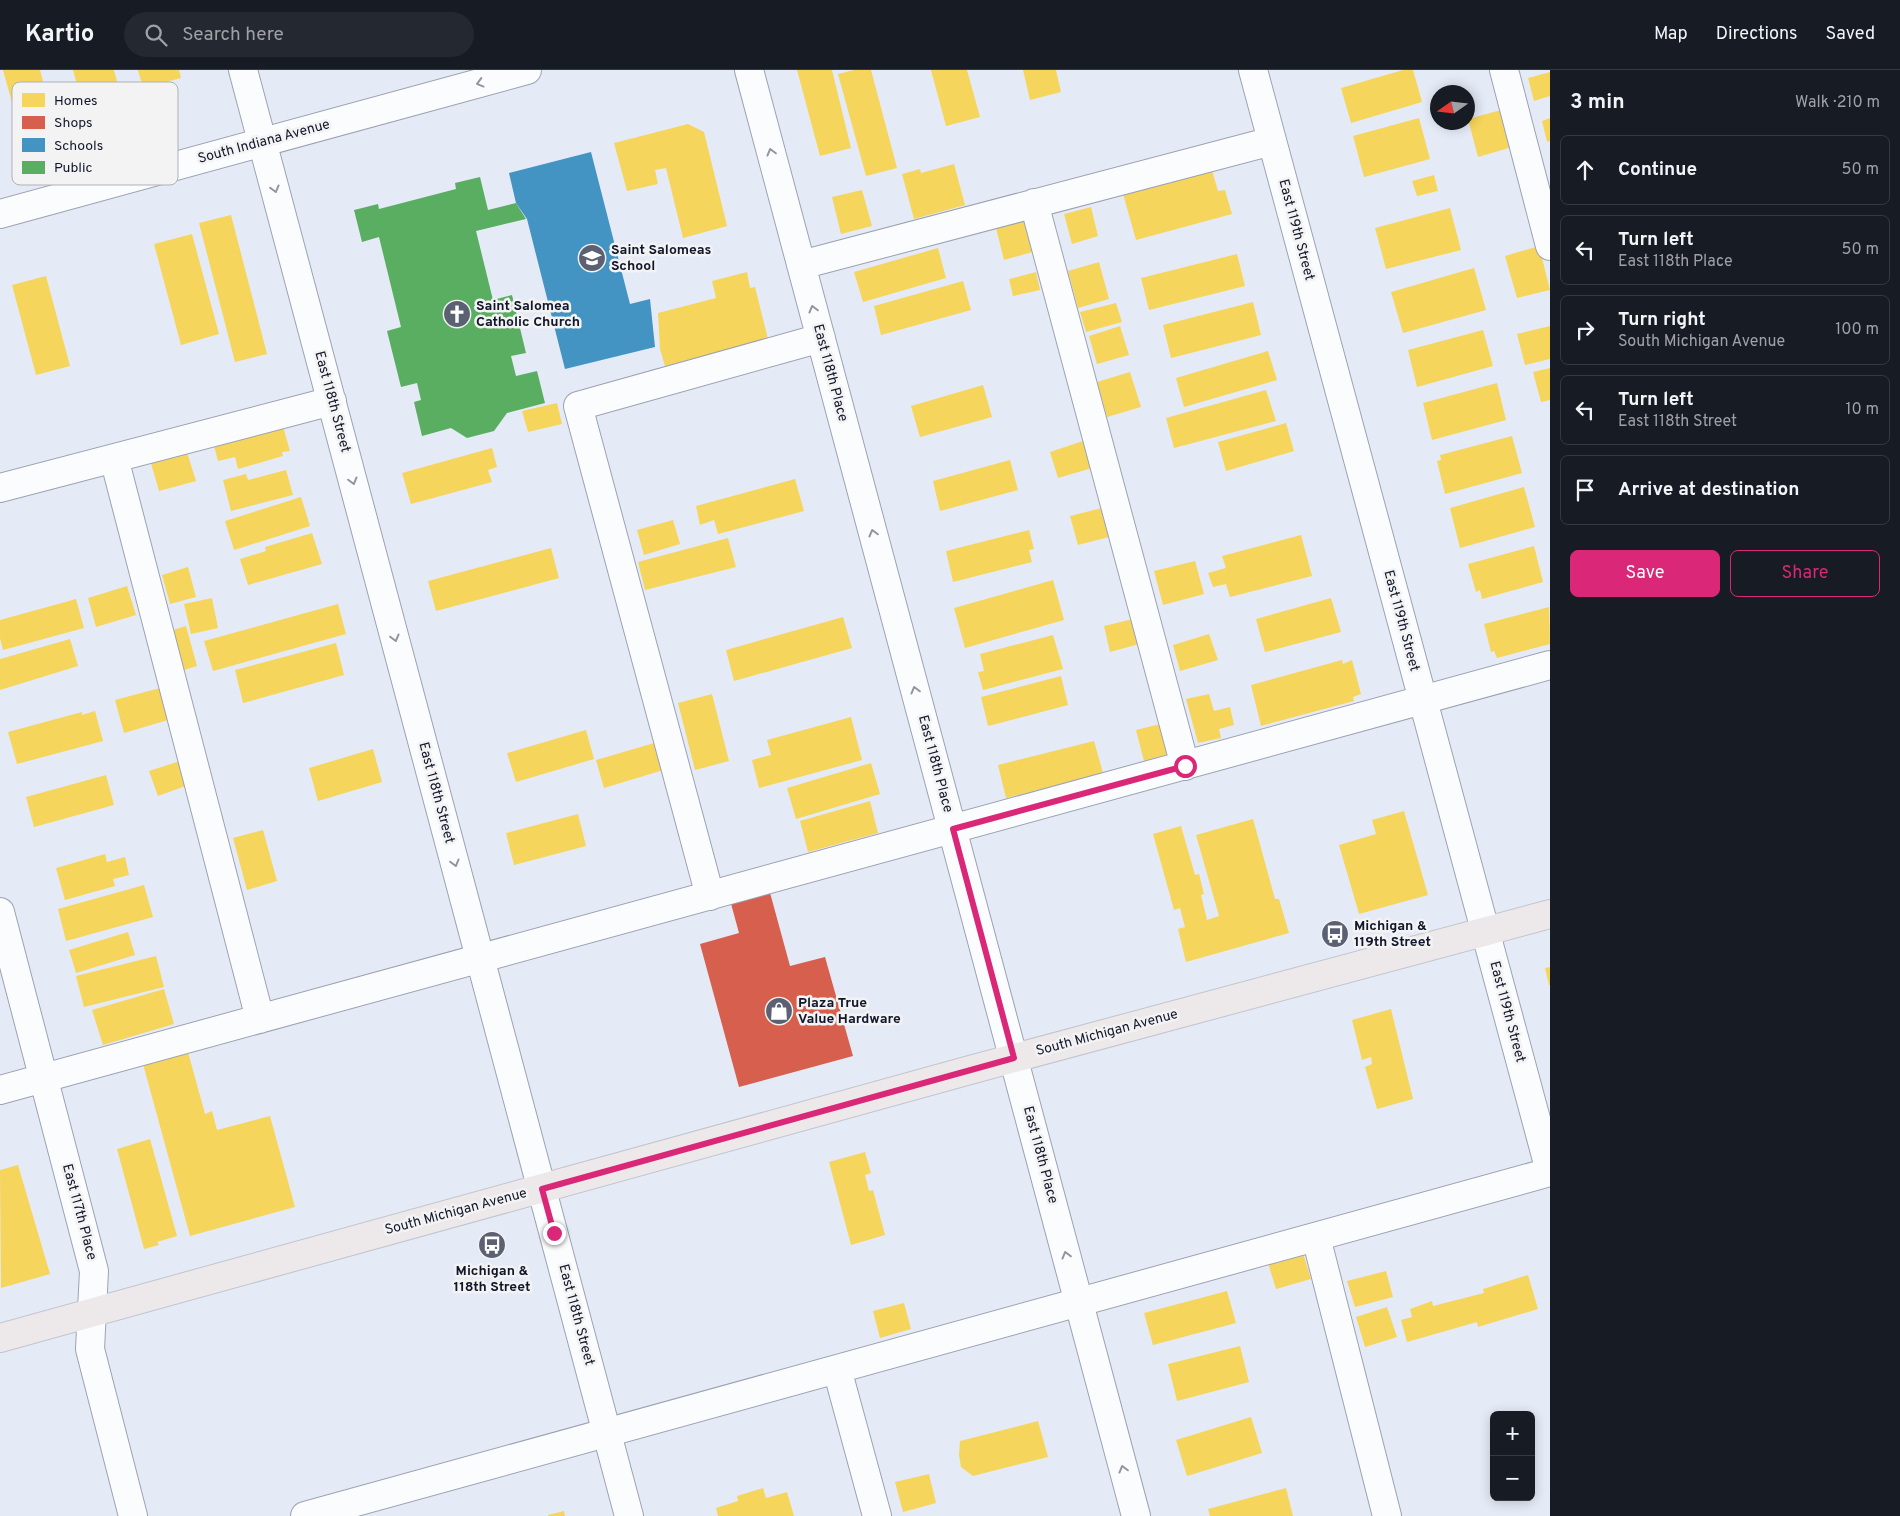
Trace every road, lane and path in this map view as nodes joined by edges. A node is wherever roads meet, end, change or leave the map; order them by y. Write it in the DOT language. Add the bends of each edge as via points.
graph roads {
  1 [pos="243,70"];
  2 [pos="526,70"];
  3 [pos="749,70"];
  4 [pos="1253,70"];
  5 [pos="1504,70"];
  6 [pos="1272,141"];
  7 [pos="263,142"];
  8 [pos="178,165"];
  9 [pos="106,185"];
  10 [pos="1034,203"];
  11 [pos="0,214"];
  12 [pos="1550,246"];
  13 [pos="801,265"];
  14 [pos="821,338"];
  15 [pos="332,401"];
  16 [pos="114,458"];
  17 [pos="0,488"];
  18 [pos="1550,665"];
  19 [pos="1423,700"];
  20 [pos="1185,766"];
  21 [pos="953,829"];
  22 [pos="710,896"];
  23 [pos="0,912"];
  24 [pos="1550,914"];
  25 [pos="1485,932"];
  26 [pos="480,958"];
  27 [pos="260,1019"];
  28 [pos="1014,1058"];
  29 [pos="44,1078"];
  30 [pos="0,1090"];
  31 [pos="1550,1172"];
  32 [pos="542,1189"];
  33 [pos="1316,1237"];
  34 [pos="1079,1302"];
  35 [pos="92,1313"];
  36 [pos="0,1338"];
  37 [pos="837,1369"];
  38 [pos="607,1432"];
  39 [pos="382,1506"];
  40 [pos="133,1516"];
  41 [pos="305,1516"];
  42 [pos="629,1516"];
  43 [pos="877,1516"];
  44 [pos="1136,1516"];
  45 [pos="1387,1516"];
  1 -- 7 [label="street, East 118th Street"];
  2 -- 7 [label="street, South Indiana Avenue, one-way"];
  13 -- 3 [label="street, East 118th Place, one-way"];
  4 -- 6 [label="street, East 119th Street"];
  5 -- 12 [label="street"];
  6 -- 10 [label="street"];
  6 -- 19 [label="street, East 119th Street"];
  7 -- 8 [label="street, South Indiana Avenue"];
  7 -- 15 [label="street, East 118th Street, one-way"];
  9 -- 11 [label="street, South Indiana Avenue"];
  10 -- 13 [label="street"];
  10 -- 20 [label="street"];
  14 -- 13 [label="street, East 118th Place, one-way"];
  21 -- 14 [label="street, East 118th Place, one-way"];
  14 -- 22 [label="street" via="578,406"];
  15 -- 16 [label="street"];
  15 -- 26 [label="street, East 118th Street, one-way"];
  16 -- 17 [label="street"];
  16 -- 27 [label="street"];
  18 -- 19 [label="street"];
  19 -- 20 [label="street"];
  19 -- 25 [label="street, East 119th Street"];
  20 -- 21 [label="street"];
  21 -- 22 [label="street"];
  21 -- 28 [label="street, East 118th Place"];
  22 -- 26 [label="street"];
  23 -- 29 [label="street, East 117th Place"];
  24 -- 25 [label="main road, South Michigan Avenue"];
  25 -- 28 [label="main road, South Michigan Avenue"];
  25 -- 31 [label="street, East 119th Street"];
  26 -- 27 [label="street"];
  26 -- 32 [label="street, East 118th Street"];
  27 -- 29 [label="street"];
  28 -- 32 [label="main road, South Michigan Avenue"];
  34 -- 28 [label="street, East 118th Place, one-way"];
  29 -- 30 [label="street"];
  29 -- 35 [label="street, East 117th Place" via="94,1271"];
  31 -- 33 [label="street"];
  32 -- 35 [label="main road, South Michigan Avenue"];
  32 -- 38 [label="street, East 118th Street"];
  33 -- 34 [label="street"];
  33 -- 45 [label="street"];
  34 -- 37 [label="street"];
  44 -- 34 [label="street, East 118th Place, one-way"];
  35 -- 36 [label="main road, South Michigan Avenue"];
  35 -- 40 [label="street, East 117th Place" via="90,1349"];
  37 -- 38 [label="street"];
  37 -- 43 [label="street"];
  38 -- 39 [label="street"];
  38 -- 42 [label="street, East 118th Street"];
  39 -- 41 [label="street"];
}
